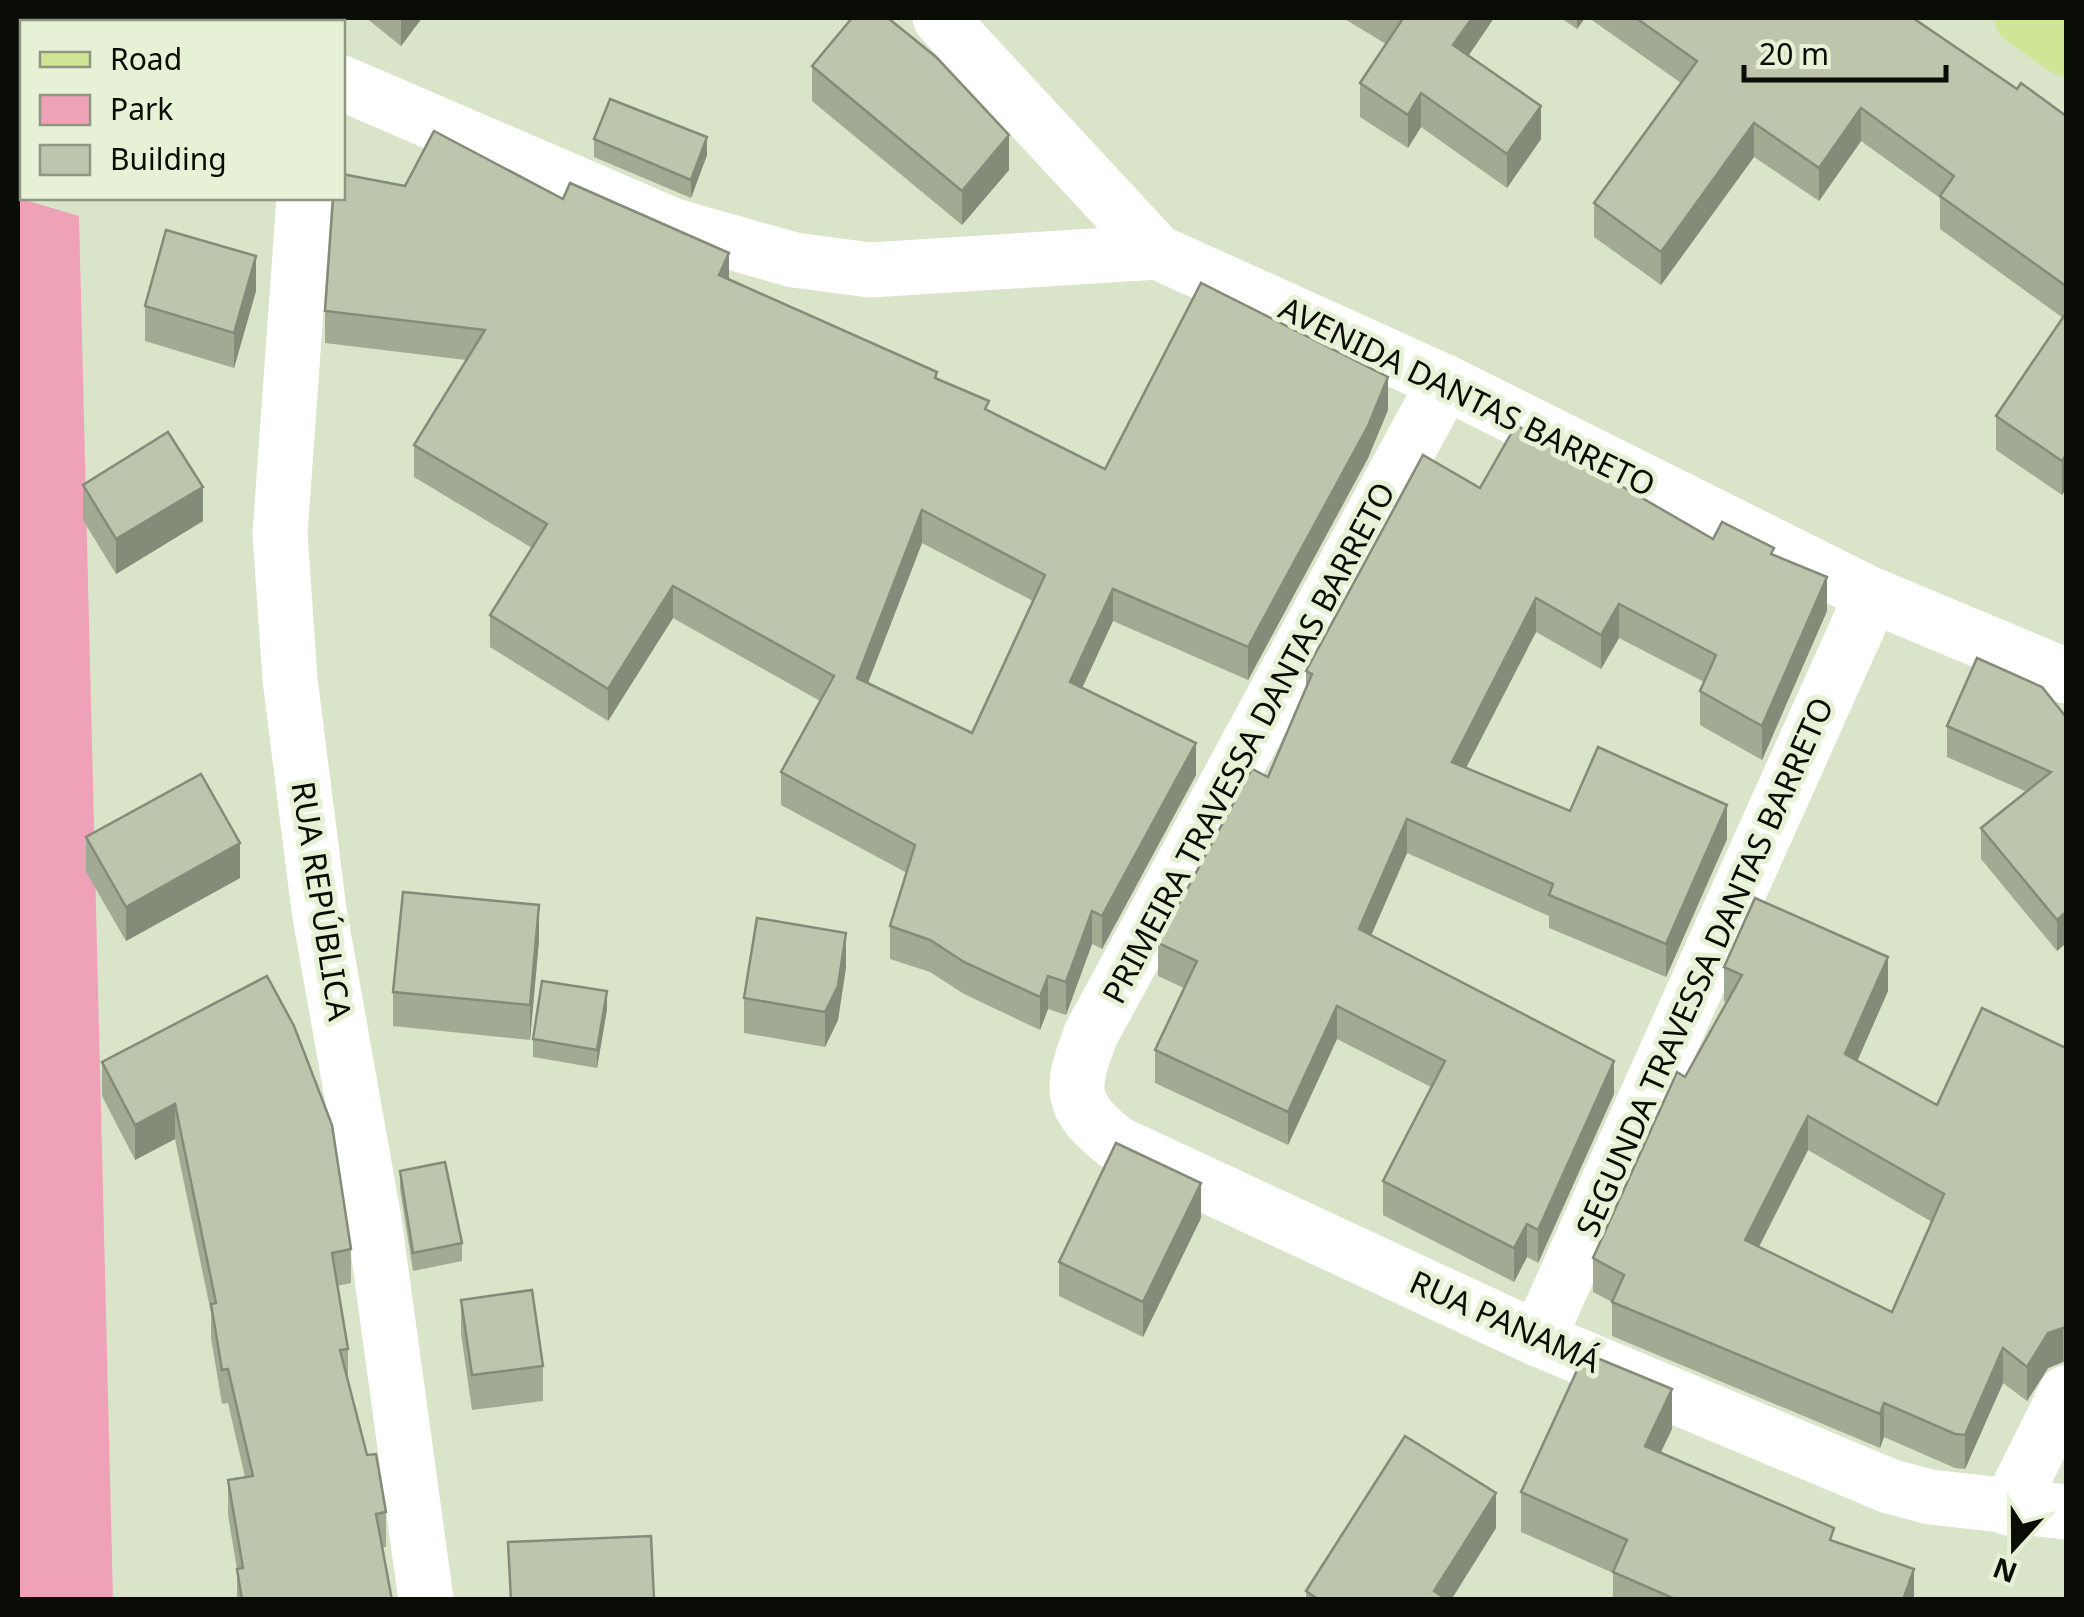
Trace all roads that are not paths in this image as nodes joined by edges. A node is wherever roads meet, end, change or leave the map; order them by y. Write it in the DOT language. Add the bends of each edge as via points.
graph roads {
  1 [pos="940,18"];
  2 [pos="2022,18"];
  3 [pos="2066,49"];
  4 [pos="345,84"];
  5 [pos="304,200"];
  6 [pos="1157,252"];
  7 [pos="1445,382"];
  8 [pos="1872,596"];
  9 [pos="2066,676"];
  10 [pos="1080,1110"];
  11 [pos="1538,1339"];
  12 [pos="2066,1393"];
  13 [pos="2009,1508"];
  14 [pos="2066,1512"];
  15 [pos="426,1600"];
  1 -- 6 [label="street, AVENIDA DANTAS BARRETO"];
  2 -- 3 [label="main road"];
  4 -- 6 [label="street" via="674,226 794,260 870,270"];
  5 -- 15 [label="street, RUA REPÚBLICA" via="280,534 290,679 319,910 374,1220"];
  6 -- 7 [label="street, AVENIDA DANTAS BARRETO"];
  7 -- 8 [label="street, AVENIDA DANTAS BARRETO"];
  7 -- 10 [label="street, PRIMEIRA TRAVESSA DANTAS BARRETO" via="1091,1034 1075,1091"];
  8 -- 9 [label="street, AVENIDA DANTAS BARRETO"];
  8 -- 11 [label="street, SEGUNDA TRAVESSA DANTAS BARRETO"];
  10 -- 11 [label="street, RUA PANAMÁ" via="1116,1143"];
  11 -- 13 [label="street, RUA PANAMÁ" via="1889,1486"];
  12 -- 13 [label="street"];
  13 -- 14 [label="street, RUA PANAMÁ"];
}
